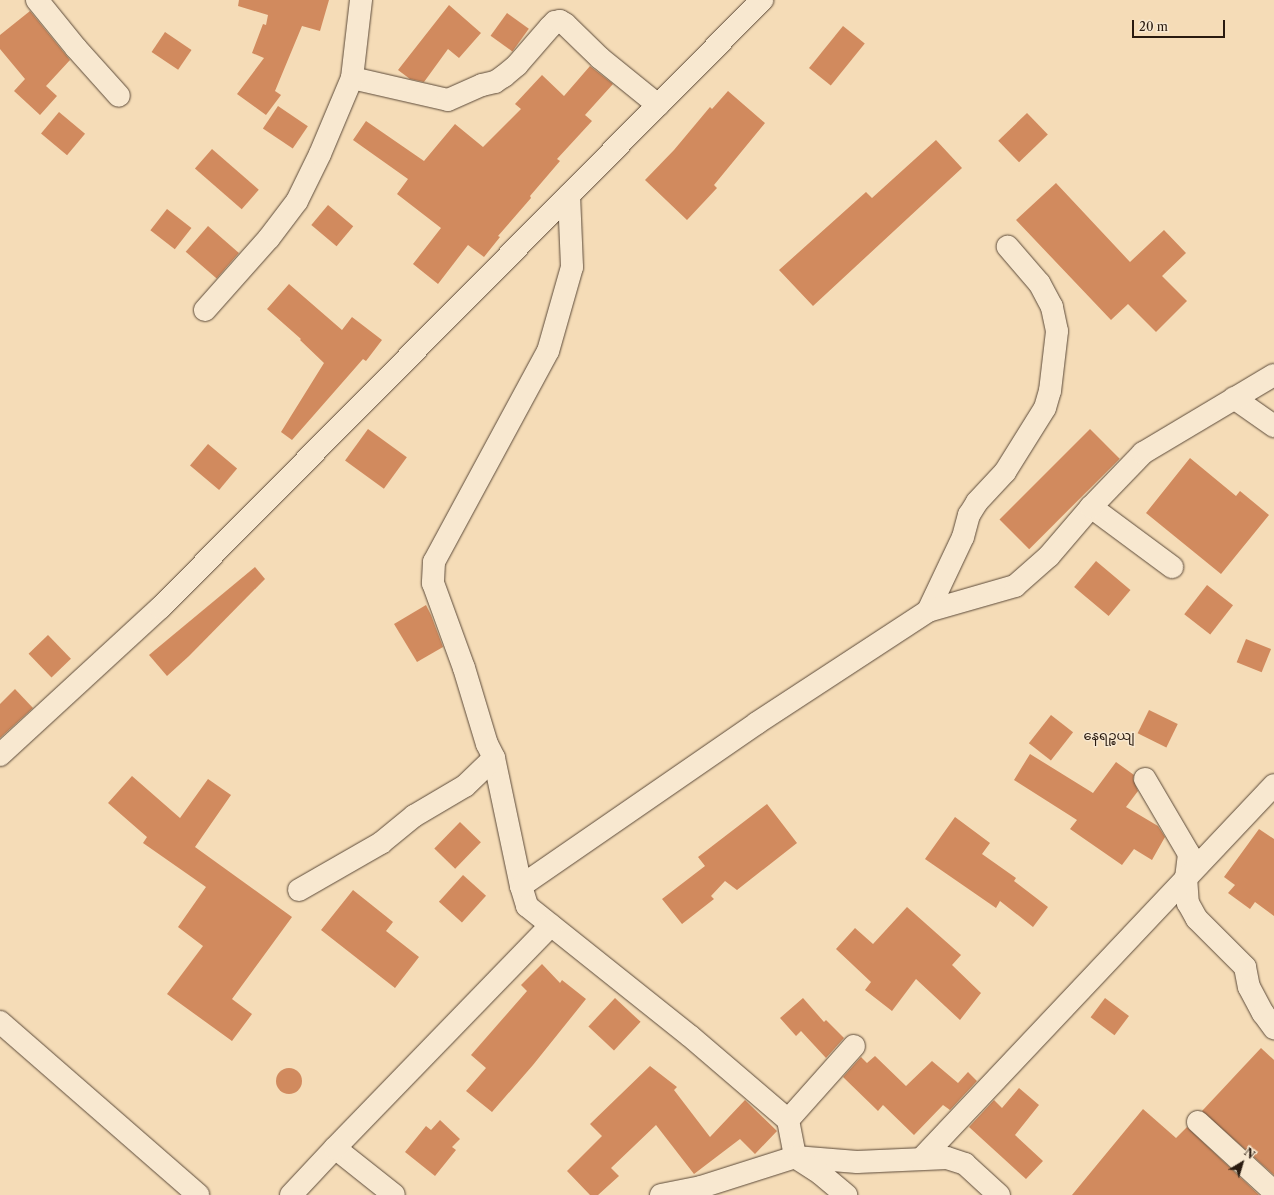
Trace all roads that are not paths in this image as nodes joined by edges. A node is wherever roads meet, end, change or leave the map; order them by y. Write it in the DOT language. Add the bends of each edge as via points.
graph roads {
  1 [pos="37,0"];
  2 [pos="361,0"];
  3 [pos="755,2"];
  4 [pos="352,78"];
  5 [pos="119,96"];
  6 [pos="658,105"];
  7 [pos="568,195"];
  8 [pos="1008,247"];
  9 [pos="205,310"];
  10 [pos="1274,375"];
  11 [pos="1234,398"];
  12 [pos="1274,426"];
  13 [pos="1091,507"];
  14 [pos="1172,567"];
  15 [pos="928,611"];
  16 [pos="0,755"];
  17 [pos="494,758"];
  18 [pos="1145,779"];
  19 [pos="1274,785"];
  20 [pos="1186,877"];
  21 [pos="521,886"];
  22 [pos="299,890"];
  23 [pos="551,925"];
  24 [pos="0,1022"];
  25 [pos="1274,1028"];
  26 [pos="854,1046"];
  27 [pos="788,1120"];
  28 [pos="1198,1122"];
  29 [pos="335,1148"];
  30 [pos="795,1157"];
  31 [pos="921,1159"];
  32 [pos="1274,1192"];
  33 [pos="198,1195"];
  34 [pos="291,1195"];
  35 [pos="394,1195"];
  36 [pos="661,1195"];
  37 [pos="846,1195"];
  38 [pos="999,1195"];
  1 -- 5 [label="street"];
  2 -- 4 [label="street"];
  3 -- 6 [label="street"];
  4 -- 6 [label="street" via="448,100 504,76 517,65 550,26 560,21 600,58"];
  4 -- 9 [label="street" via="297,202 269,238"];
  6 -- 7 [label="street"];
  7 -- 16 [label="street" via="160,608"];
  7 -- 17 [label="street" via="572,267 548,351 434,562 432,583"];
  8 -- 15 [label="street" via="1039,283 1052,308 1057,331 1050,391 1045,408 1005,472 977,502 969,516 963,537"];
  10 -- 11 [label="street"];
  11 -- 12 [label="street"];
  11 -- 13 [label="street" via="1143,453"];
  13 -- 14 [label="street"];
  13 -- 15 [label="street" via="1049,556 1015,586"];
  15 -- 21 [label="street" via="757,723"];
  17 -- 21 [label="street"];
  17 -- 22 [label="street" via="465,786 414,816 381,843"];
  18 -- 20 [label="street" via="1189,854"];
  19 -- 20 [label="street"];
  20 -- 25 [label="street" via="1188,903 1197,919 1245,968 1249,987"];
  20 -- 31 [label="street"];
  21 -- 23 [label="street" via="527,906"];
  23 -- 27 [label="street" via="690,1036"];
  23 -- 29 [label="street"];
  24 -- 33 [label="street"];
  26 -- 27 [label="street"];
  27 -- 30 [label="street"];
  28 -- 32 [label="street"];
  29 -- 34 [label="street"];
  29 -- 35 [label="street"];
  30 -- 31 [label="street" via="857,1162"];
  30 -- 36 [label="street" via="701,1188"];
  30 -- 37 [label="street"];
  31 -- 38 [label="street" via="947,1158 965,1164"];
}
